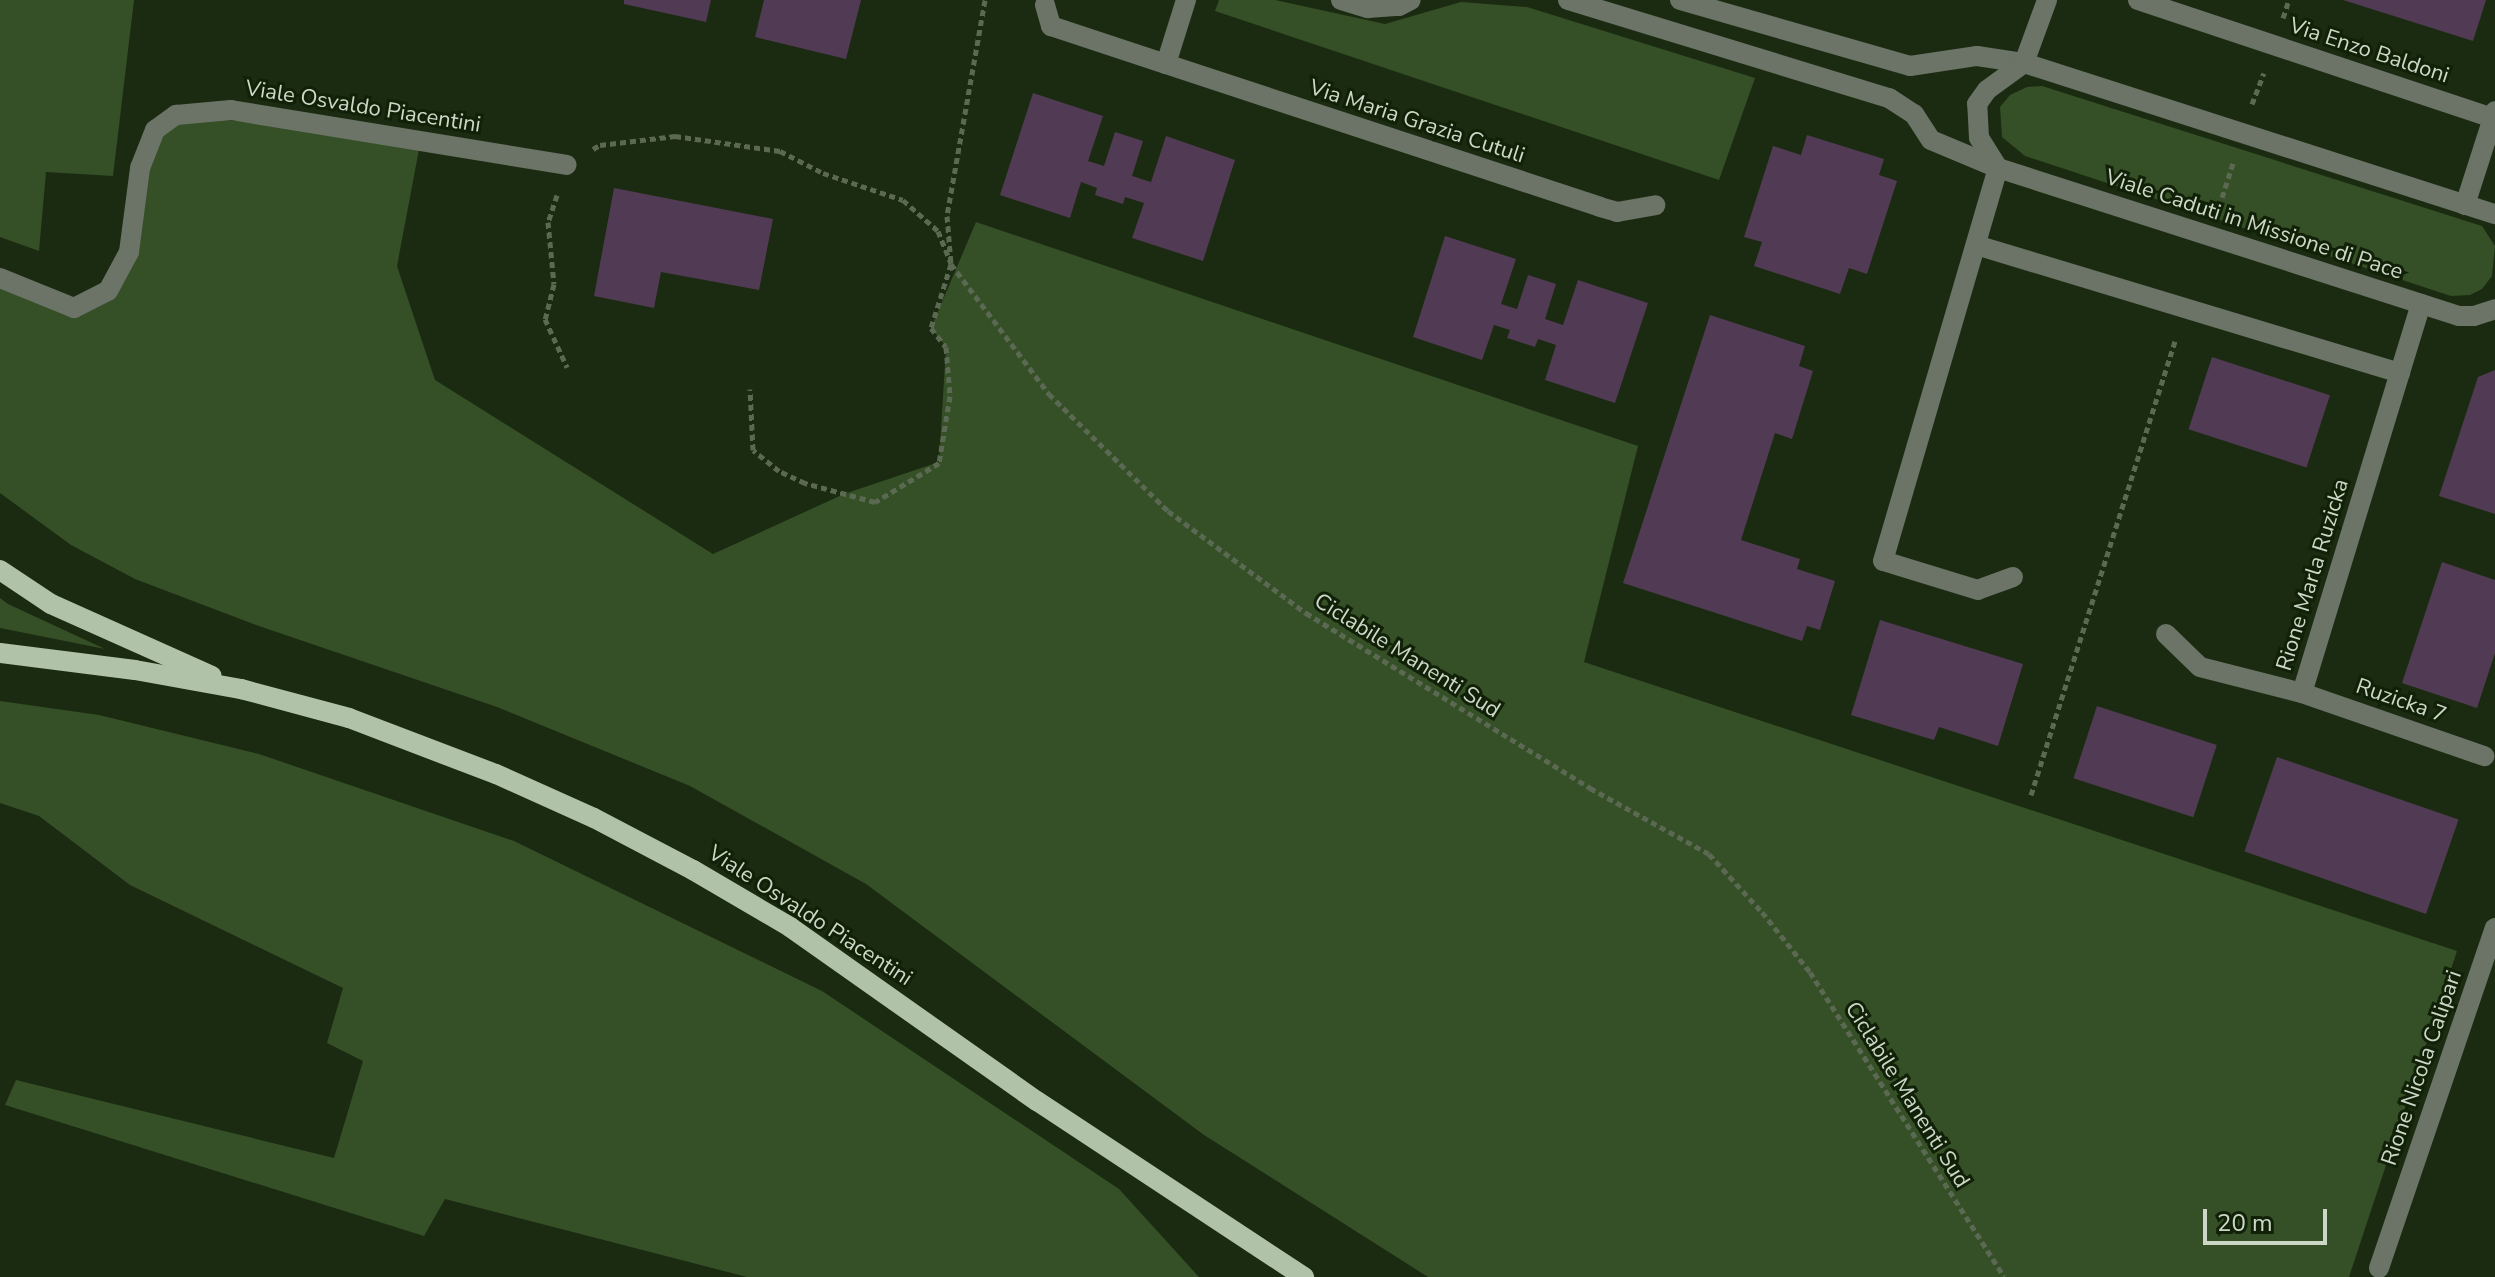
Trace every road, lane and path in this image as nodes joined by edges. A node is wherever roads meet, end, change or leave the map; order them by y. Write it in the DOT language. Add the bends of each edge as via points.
graph roads {
  1 [pos="985,0"];
  2 [pos="1186,0"];
  3 [pos="1341,0"];
  4 [pos="1411,0"];
  5 [pos="1568,0"];
  6 [pos="1680,0"];
  7 [pos="2047,0"];
  8 [pos="2138,0"];
  9 [pos="2289,0"];
  10 [pos="1045,5"];
  11 [pos="2275,45"];
  12 [pos="2024,63"];
  13 [pos="1166,64"];
  14 [pos="2494,114"];
  15 [pos="2243,133"];
  16 [pos="567,165"];
  17 [pos="1998,168"];
  18 [pos="1655,205"];
  19 [pos="2465,205"];
  20 [pos="2495,214"];
  21 [pos="2209,236"];
  22 [pos="1976,245"];
  23 [pos="951,264"];
  24 [pos="0,278"];
  25 [pos="2421,304"];
  26 [pos="2186,308"];
  27 [pos="2495,309"];
  28 [pos="567,367"];
  29 [pos="2400,373"];
  30 [pos="750,389"];
  31 [pos="0,570"];
  32 [pos="2013,577"];
  33 [pos="2166,634"];
  34 [pos="0,653"];
  35 [pos="241,689"];
  36 [pos="2302,693"];
  37 [pos="2484,756"];
  38 [pos="2031,795"];
  39 [pos="2495,928"];
  40 [pos="2379,1268"];
  41 [pos="1304,1277"];
  42 [pos="2004,1277"];
  1 -- 23 [label="path" via="947,216"];
  2 -- 13 [label="street"];
  3 -- 4 [label="street" via="1368,8"];
  5 -- 17 [label="street, Viale Caduti in Missione di Pace" via="1889,98 1914,114 1931,140"];
  6 -- 12 [label="street" via="1910,66 1977,56"];
  7 -- 12 [label="street"];
  8 -- 11 [label="street, Via Enzo Baldoni"];
  9 -- 11 [label="path"];
  10 -- 13 [label="street, Via Maria Grazia Cutuli" via="1051,26"];
  11 -- 14 [label="street, Via Enzo Baldoni"];
  11 -- 15 [label="path"];
  12 -- 15 [label="street"];
  12 -- 17 [label="street" via="1996,82 1977,104 1979,138"];
  13 -- 18 [label="street, Via Maria Grazia Cutuli" via="1617,212"];
  14 -- 19 [label="street, Via Enzo Baldoni"];
  15 -- 19 [label="street"];
  15 -- 21 [label="path"];
  16 -- 23 [label="path, Ciclabile Manenti Sud" via="600,145 675,136 780,151 823,173 903,200 938,231"];
  16 -- 24 [label="street, Viale Osvaldo Piacentini" via="231,110 176,115 155,130 140,168 129,252 108,291 74,308"];
  16 -- 28 [label="path" via="548,222 554,284 545,319"];
  17 -- 21 [label="street, Viale Caduti in Missione di Pace"];
  17 -- 22 [label="street"];
  19 -- 20 [label="street"];
  21 -- 25 [label="street, Viale Caduti in Missione di Pace"];
  22 -- 26 [label="street"];
  22 -- 32 [label="street" via="1883,561 1978,590"];
  23 -- 30 [label="path" via="931,328 946,347 950,396 939,463 875,502 805,483 753,450"];
  23 -- 42 [label="path, Ciclabile Manenti Sud" via="1049,394 1168,511 1306,613 1590,788 1709,854 1810,972"];
  25 -- 27 [label="street, Viale Caduti in Missione di Pace" via="2459,316"];
  25 -- 29 [label="street, Rione Marla Ruzicka"];
  26 -- 29 [label="street"];
  26 -- 38 [label="path"];
  29 -- 36 [label="street, Rione Marla Ruzicka"];
  31 -- 35 [label="main road, Viale Osvaldo Piacentini" via="51,604"];
  33 -- 36 [label="street, Rione Marla Ruzicka" via="2200,667"];
  34 -- 35 [label="main road, Viale Osvaldo Piacentini"];
  35 -- 41 [label="main road, Viale Osvaldo Piacentini" via="349,718 496,774 693,870 790,927 1037,1101"];
  36 -- 37 [label="street, Ruzicka 7"];
  39 -- 40 [label="street, Rione Nicola Calipari"];
}
